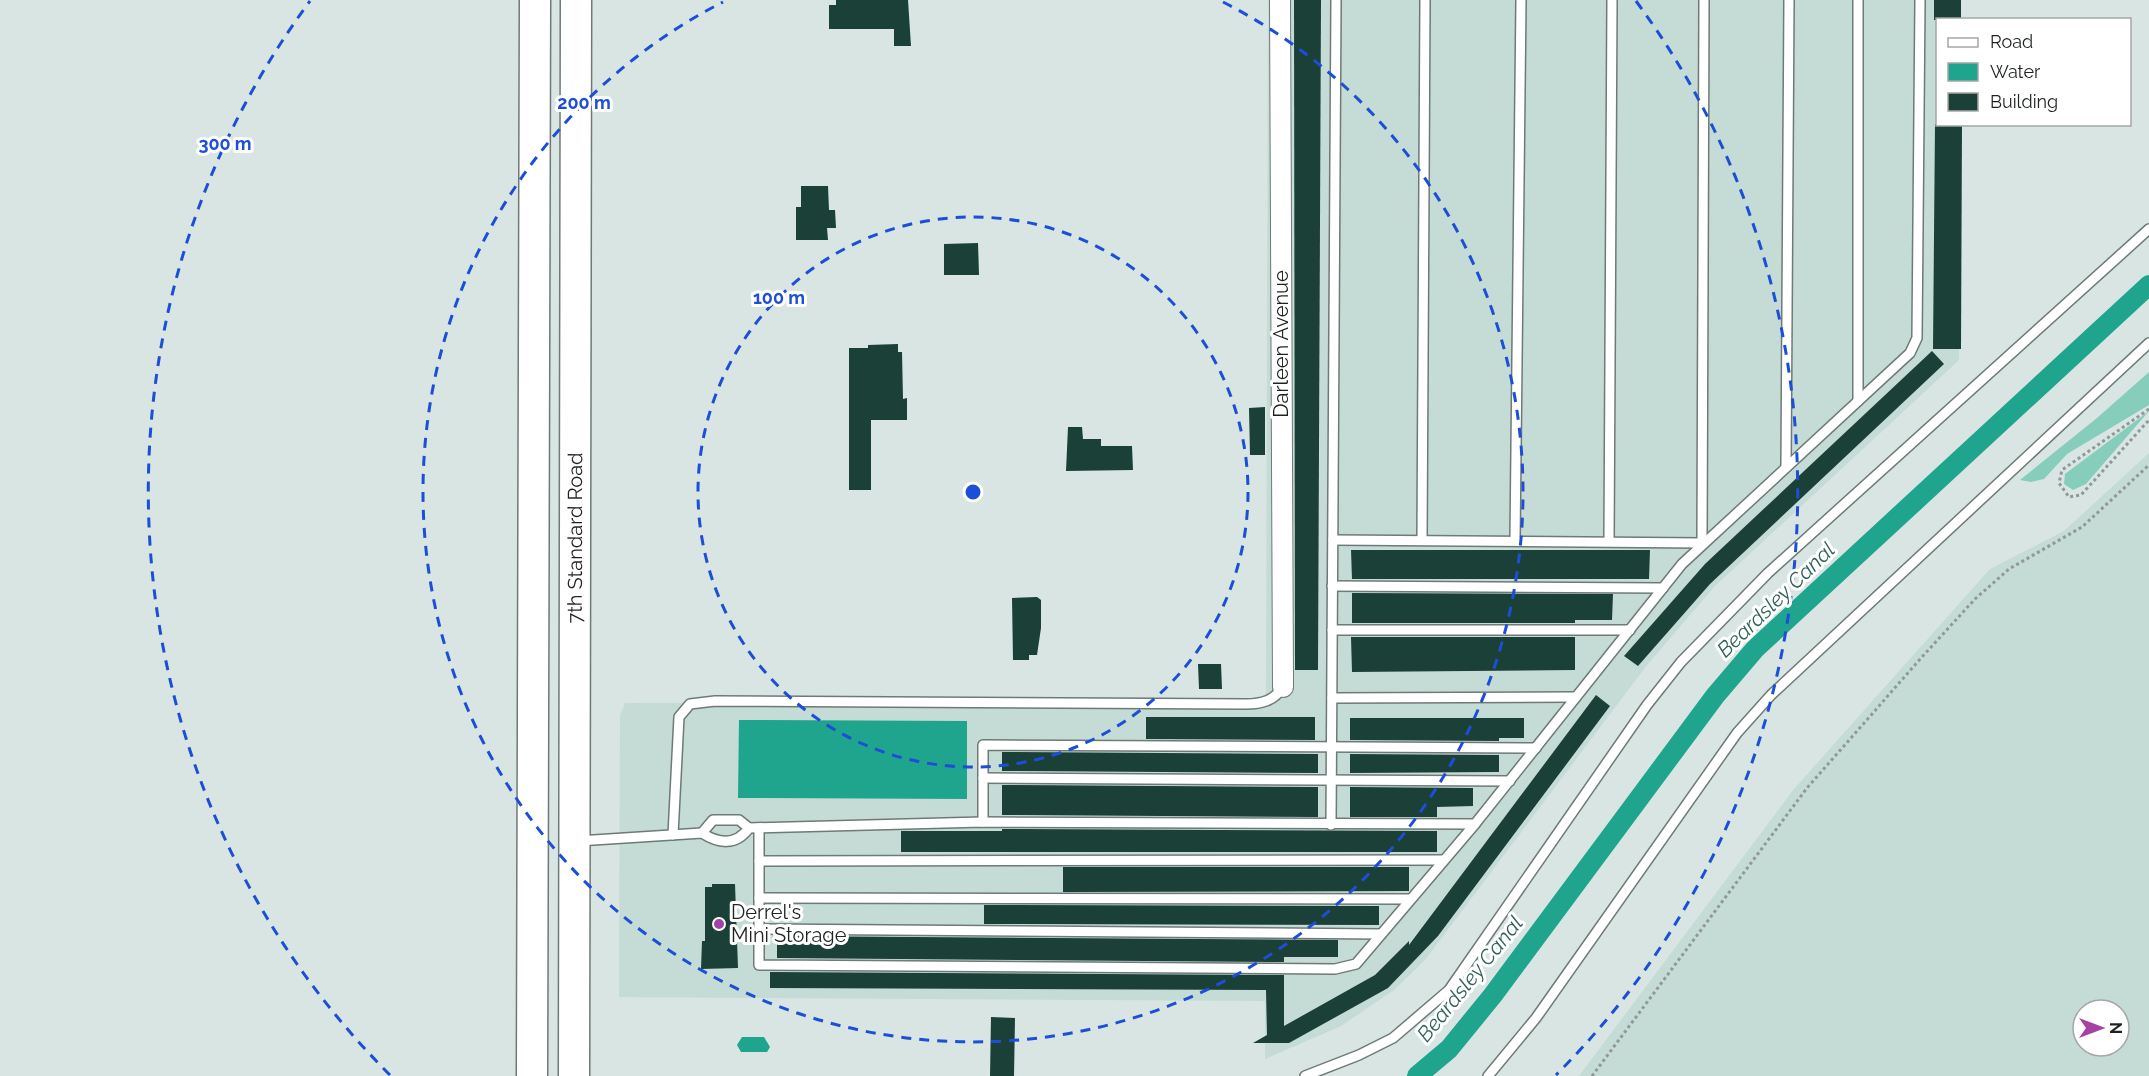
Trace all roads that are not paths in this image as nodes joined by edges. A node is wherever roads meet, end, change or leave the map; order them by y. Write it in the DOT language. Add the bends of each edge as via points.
graph roads {
  1 [pos="535,0"];
  2 [pos="576,0"];
  3 [pos="1280,0"];
  4 [pos="1336,0"];
  5 [pos="1425,0"];
  6 [pos="1521,0"];
  7 [pos="1612,0"];
  8 [pos="1704,0"];
  9 [pos="1789,0"];
  10 [pos="1858,0"];
  11 [pos="1920,0"];
  12 [pos="2149,229"];
  13 [pos="2149,343"];
  14 [pos="1858,401"];
  15 [pos="1786,467"];
  16 [pos="1333,540"];
  17 [pos="1422,540"];
  18 [pos="1515,540"];
  19 [pos="1609,541"];
  20 [pos="1702,543"];
  21 [pos="1332,586"];
  22 [pos="1663,588"];
  23 [pos="1332,630"];
  24 [pos="1629,630"];
  25 [pos="1283,687"];
  26 [pos="1332,698"];
  27 [pos="1576,698"];
  28 [pos="1331,746"];
  29 [pos="1536,748"];
  30 [pos="983,778"];
  31 [pos="1331,780"];
  32 [pos="1510,781"];
  33 [pos="983,822"];
  34 [pos="1475,824"];
  35 [pos="1331,825"];
  36 [pos="749,828"];
  37 [pos="759,828"];
  38 [pos="702,833"];
  39 [pos="673,835"];
  40 [pos="575,841"];
  41 [pos="1444,860"];
  42 [pos="759,861"];
  43 [pos="759,898"];
  44 [pos="1411,899"];
  45 [pos="759,929"];
  46 [pos="1381,934"];
  47 [pos="532,1076"];
  48 [pos="574,1076"];
  49 [pos="1305,1076"];
  50 [pos="1488,1076"];
  1 -- 47 [label="main road, 7th Standard Road"];
  2 -- 40 [label="main road, 7th Standard Road"];
  3 -- 25 [label="street, Darleen Avenue"];
  4 -- 16 [label="lane"];
  5 -- 17 [label="lane"];
  6 -- 18 [label="lane"];
  7 -- 19 [label="lane"];
  8 -- 20 [label="lane"];
  9 -- 15 [label="lane"];
  10 -- 14 [label="lane"];
  11 -- 14 [label="lane" via="1917,338 1910,353"];
  12 -- 49 [label="lane" via="1768,573 1681,662 1449,990 1393,1038"];
  13 -- 50 [label="lane" via="1771,695 1737,734 1536,1018"];
  14 -- 15 [label="lane"];
  15 -- 20 [label="lane"];
  16 -- 17 [label="lane"];
  16 -- 21 [label="lane"];
  17 -- 18 [label="lane"];
  18 -- 19 [label="lane"];
  19 -- 20 [label="lane"];
  20 -- 22 [label="lane"];
  21 -- 22 [label="lane"];
  21 -- 23 [label="lane"];
  22 -- 24 [label="lane"];
  23 -- 24 [label="lane"];
  23 -- 26 [label="lane"];
  24 -- 27 [label="lane"];
  25 -- 39 [label="lane" via="1278,695 1260,704 690,704 680,717"];
  26 -- 27 [label="lane"];
  26 -- 28 [label="lane"];
  27 -- 29 [label="lane"];
  28 -- 29 [label="lane"];
  28 -- 30 [label="lane" via="983,745"];
  28 -- 31 [label="lane"];
  29 -- 32 [label="lane"];
  30 -- 31 [label="lane"];
  30 -- 33 [label="lane"];
  31 -- 32 [label="lane"];
  31 -- 35 [label="lane"];
  32 -- 34 [label="lane"];
  33 -- 35 [label="lane"];
  33 -- 37 [label="lane"];
  34 -- 35 [label="lane"];
  34 -- 41 [label="lane"];
  36 -- 37 [label="lane"];
  36 -- 38 [label="lane" via="739,820 713,820"];
  36 -- 38 [label="lane" via="741,839 731,842 715,842"];
  37 -- 42 [label="lane"];
  38 -- 39 [label="lane"];
  39 -- 40 [label="lane"];
  40 -- 48 [label="main road, 7th Standard Road"];
  41 -- 42 [label="lane"];
  41 -- 44 [label="lane"];
  42 -- 43 [label="lane"];
  43 -- 44 [label="lane"];
  43 -- 45 [label="lane"];
  44 -- 46 [label="lane"];
  45 -- 46 [label="lane"];
  45 -- 46 [label="lane" via="759,965 1335,969 1356,964"];
}
